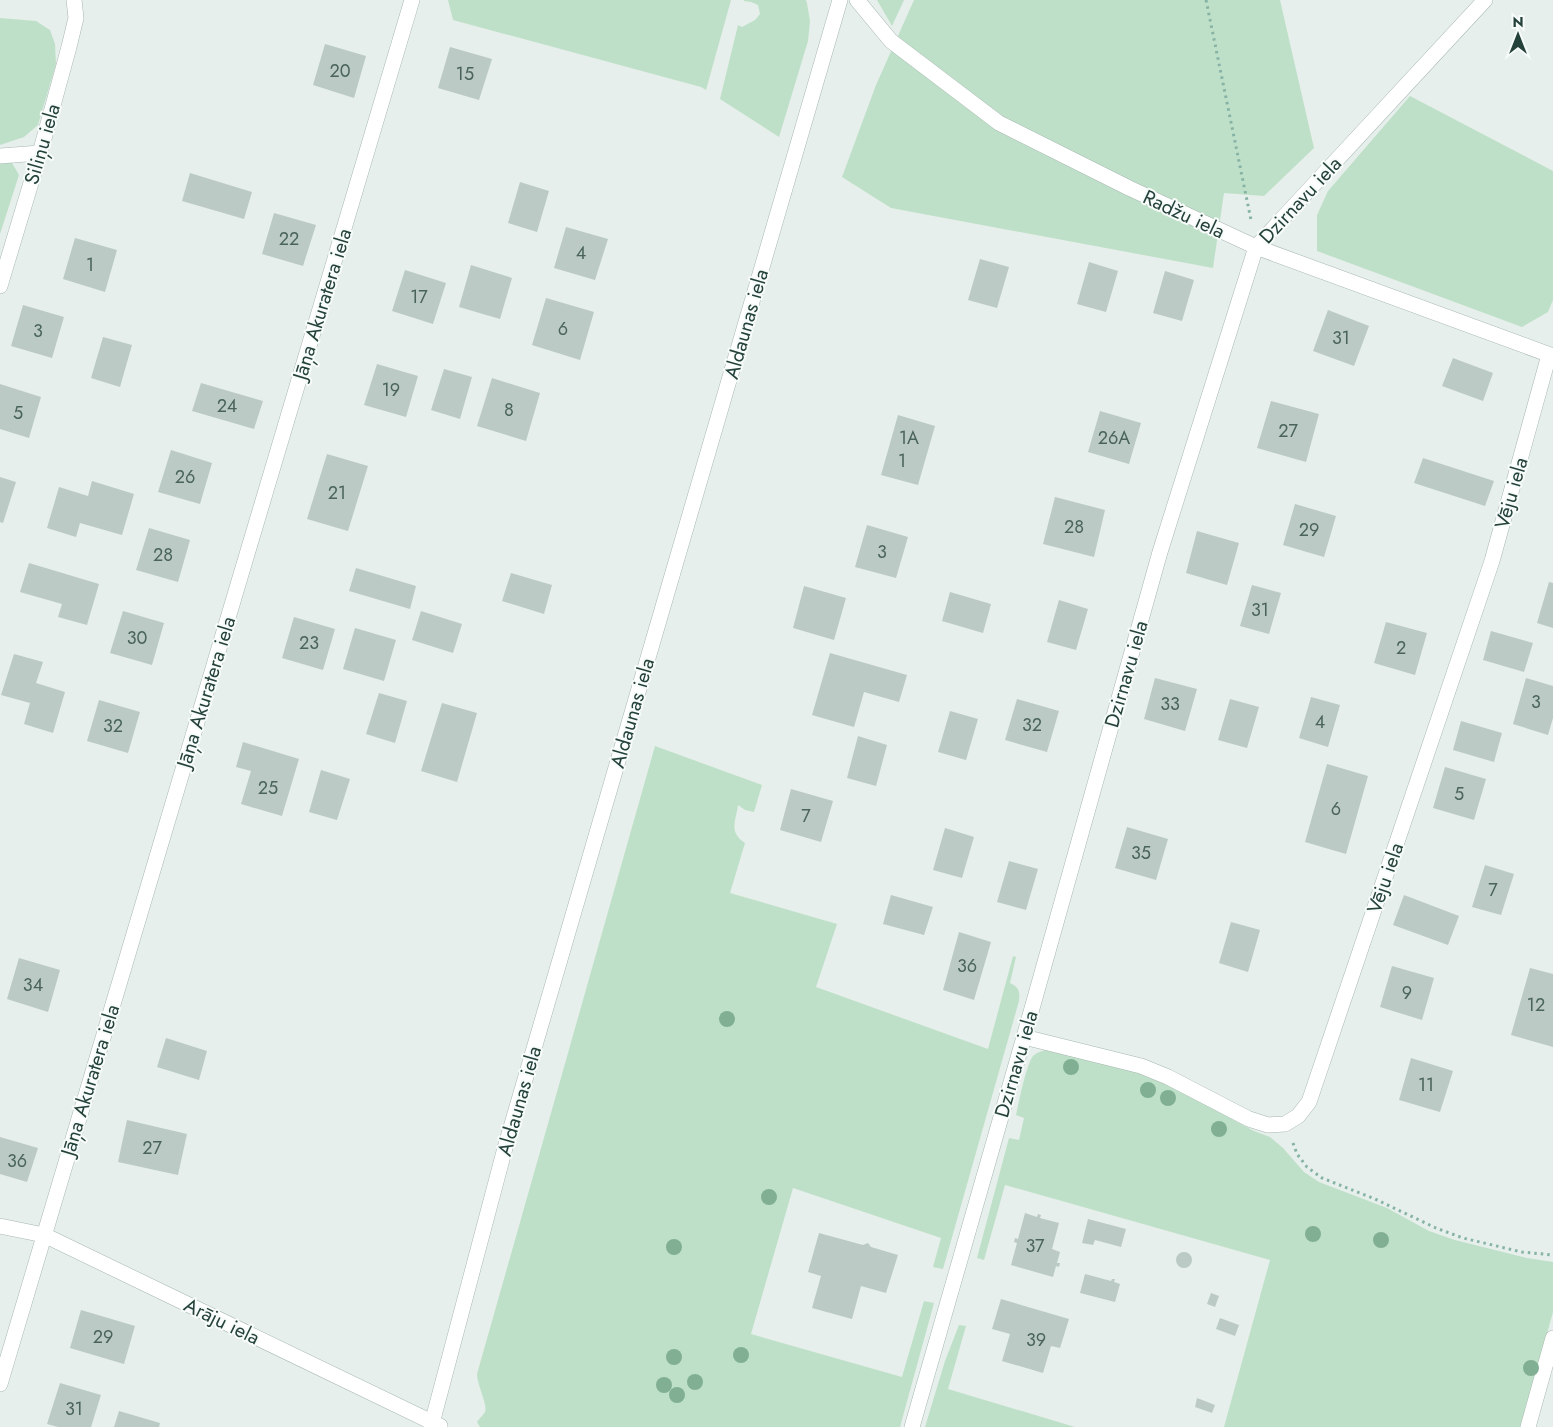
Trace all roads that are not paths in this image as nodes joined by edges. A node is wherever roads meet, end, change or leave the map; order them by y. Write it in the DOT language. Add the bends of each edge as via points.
graph roads {
  1 [pos="74,0"];
  2 [pos="412,0"];
  3 [pos="840,0"];
  4 [pos="856,0"];
  5 [pos="1485,0"];
  6 [pos="40,153"];
  7 [pos="0,156"];
  8 [pos="1256,247"];
  9 [pos="0,286"];
  10 [pos="1551,356"];
  11 [pos="1024,1038"];
  12 [pos="0,1226"];
  13 [pos="44,1235"];
  14 [pos="1553,1338"];
  15 [pos="0,1384"];
  16 [pos="435,1426"];
  17 [pos="912,1427"];
  18 [pos="1528,1427"];
  1 -- 6 [label="street, Siliņu iela" via="76,18"];
  2 -- 13 [label="street, Jāņa Akuratera iela"];
  3 -- 16 [label="street, Aldaunas iela" via="505,1148"];
  4 -- 8 [label="street, Radžu iela" via="891,40 999,123"];
  5 -- 8 [label="street, Dzirnavu iela"];
  6 -- 7 [label="street"];
  6 -- 9 [label="street, Siliņu iela"];
  8 -- 10 [label="street, Radžu iela"];
  8 -- 11 [label="street, Dzirnavu iela" via="1160,552"];
  10 -- 11 [label="street, Vēju iela" via="1492,561 1309,1102 1298,1116 1285,1124 1268,1125 1249,1119 1141,1066"];
  11 -- 17 [label="street, Dzirnavu iela"];
  12 -- 13 [label="street, Arāju iela"];
  13 -- 15 [label="street, Jāņa Akuratera iela"];
  13 -- 16 [label="street, Arāju iela"];
  14 -- 18 [label="street"];
}
